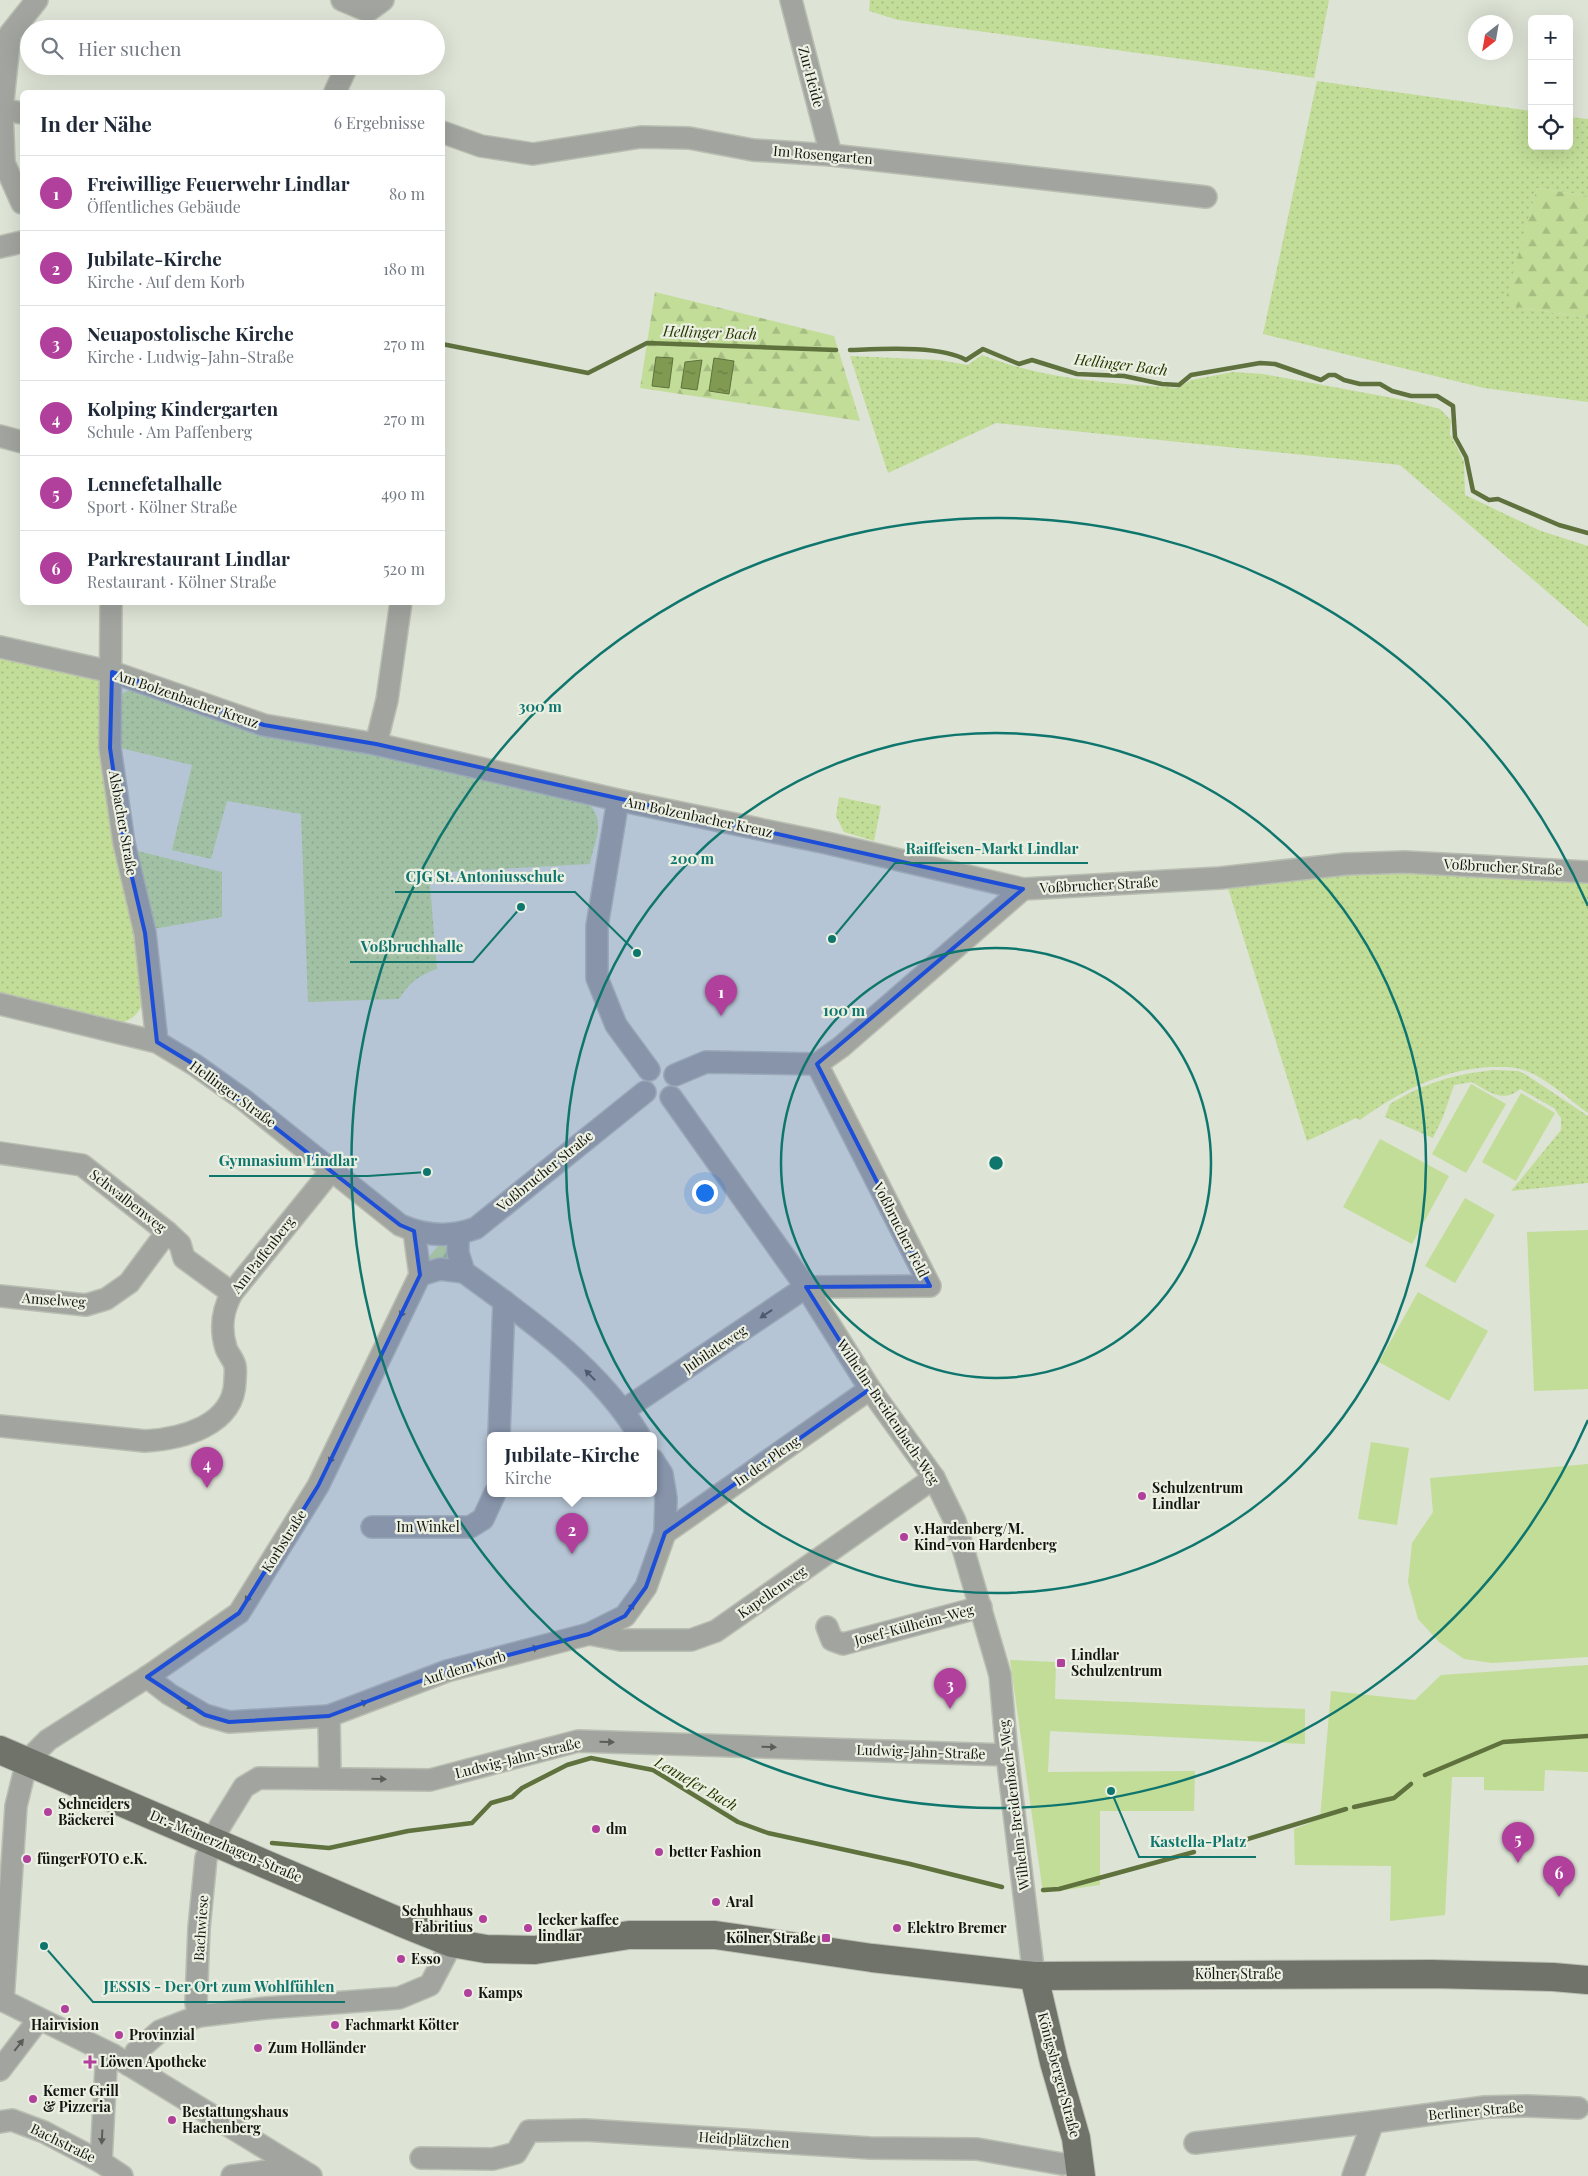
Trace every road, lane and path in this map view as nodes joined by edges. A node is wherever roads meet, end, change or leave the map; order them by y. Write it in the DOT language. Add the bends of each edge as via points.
graph roads {
  1 [pos="37,0"];
  2 [pos="342,0"];
  3 [pos="791,0"];
  4 [pos="372,13"];
  5 [pos="21,20"];
  6 [pos="20,21"];
  7 [pos="342,75"];
  8 [pos="336,90"];
  9 [pos="8,111"];
  10 [pos="445,133"];
  11 [pos="832,155"];
  12 [pos="1206,197"];
  13 [pos="20,198"];
  14 [pos="20,242"];
  15 [pos="0,247"];
  16 [pos="0,436"];
  17 [pos="20,441"];
  18 [pos="111,605"];
  19 [pos="401,605"];
  20 [pos="0,647"];
  21 [pos="112,672"];
  22 [pos="376,744"];
  23 [pos="618,800"];
  24 [pos="1588,872"];
  25 [pos="1023,889"];
  26 [pos="0,1004"];
  27 [pos="157,1042"];
  28 [pos="817,1064"];
  29 [pos="649,1070"];
  30 [pos="675,1075"];
  31 [pos="645,1092"];
  32 [pos="671,1097"];
  33 [pos="0,1153"];
  34 [pos="330,1171"];
  35 [pos="414,1231"];
  36 [pos="167,1232"];
  37 [pos="449,1235"];
  38 [pos="464,1272"];
  39 [pos="420,1275"];
  40 [pos="806,1287"];
  41 [pos="232,1293"];
  42 [pos="0,1296"];
  43 [pos="504,1302"];
  44 [pos="870,1389"];
  45 [pos="624,1410"];
  46 [pos="0,1426"];
  47 [pos="499,1432"];
  48 [pos="637,1432"];
  49 [pos="657,1466"];
  50 [pos="934,1478"];
  51 [pos="494,1497"];
  52 [pos="372,1527"];
  53 [pos="664,1533"];
  54 [pos="981,1607"];
  55 [pos="827,1627"];
  56 [pos="589,1634"];
  57 [pos="147,1677"];
  58 [pos="329,1716"];
  59 [pos="0,1750"];
  60 [pos="1007,1754"];
  61 [pos="27,1761"];
  62 [pos="330,1778"];
  63 [pos="8,1802"];
  64 [pos="213,1840"];
  65 [pos="452,1943"];
  66 [pos="1034,1976"];
  67 [pos="1588,1980"];
  68 [pos="2,2000"];
  69 [pos="198,2016"];
  70 [pos="39,2019"];
  71 [pos="120,2060"];
  72 [pos="0,2070"];
  73 [pos="1578,2108"];
  74 [pos="0,2122"];
  75 [pos="1373,2122"];
  76 [pos="1195,2143"];
  77 [pos="421,2158"];
  78 [pos="101,2162"];
  79 [pos="286,2162"];
  80 [pos="1080,2169"];
  81 [pos="122,2176"];
  82 [pos="232,2176"];
  83 [pos="311,2176"];
  84 [pos="1353,2176"];
  1 -- 5 [label="street"];
  2 -- 4 [label="street"];
  3 -- 11 [label="street, Zur Heide"];
  6 -- 9 [label="street" via="10,34"];
  7 -- 8 [label="street"];
  9 -- 13 [label="street" via="4,163"];
  10 -- 11 [label="street, Im Rosengarten" via="481,146 533,154 642,137 689,138 753,150"];
  11 -- 12 [label="street, Im Rosengarten"];
  14 -- 15 [label="street"];
  16 -- 17 [label="street"];
  18 -- 21 [label="street, Alsbacher Straße"];
  19 -- 22 [label="street" via="387,700"];
  20 -- 21 [label="street, Am Bolzenbacher Kreuz"];
  21 -- 22 [label="street, Am Bolzenbacher Kreuz" via="264,725"];
  21 -- 27 [label="street, Alsbacher Straße" via="110,748 124,843 145,933"];
  22 -- 23 [label="street, Am Bolzenbacher Kreuz"];
  23 -- 25 [label="street, Am Bolzenbacher Kreuz" via="826,843"];
  23 -- 29 [label="street" via="597,926 598,978 616,1026"];
  24 -- 25 [label="street, Voßbrucher Straße" via="1405,862 1346,864 1220,878"];
  25 -- 28 [label="street, Voßbrucher Straße" via="841,1047"];
  26 -- 27 [label="street, Hellinger Straße"];
  27 -- 34 [label="street, Hellinger Straße" via="244,1100"];
  28 -- 30 [label="street" via="706,1062"];
  28 -- 40 [label="street, Voßbrucher Feld" via="930,1286"];
  29 -- 30 [label="street" via="666,1067"];
  29 -- 31 [label="street" via="643,1080"];
  30 -- 32 [label="street" via="677,1089"];
  31 -- 32 [label="street" via="660,1101"];
  31 -- 37 [label="street, Voßbrucher Straße" via="476,1228"];
  32 -- 40 [label="street, Wilhelm-Breidenbach-Weg"];
  33 -- 36 [label="street, Schwalbenweg" via="82,1165"];
  34 -- 35 [label="street, Hellinger Straße" via="400,1225"];
  34 -- 41 [label="street, Am Paffenberg"];
  35 -- 37 [label="street, Hellinger Straße"];
  35 -- 39 [label="street"];
  36 -- 41 [label="street, Schwalbenweg" via="180,1244 184,1258"];
  36 -- 42 [label="street, Amselweg" via="129,1283 106,1299 86,1305"];
  37 -- 38 [label="street"];
  38 -- 39 [label="street" via="440,1269"];
  38 -- 43 [label="street"];
  39 -- 57 [label="street, Korbstraße, one-way" via="318,1486 239,1613"];
  40 -- 44 [label="street, Wilhelm-Breidenbach-Weg"];
  40 -- 45 [label="street, Jubilateweg, one-way"];
  41 -- 46 [label="street, Am Paffenberg" via="221,1323 226,1349 235,1366 234,1388 229,1405 211,1422 191,1434 145,1441"];
  45 -- 43 [label="street, one-way" via="569,1353"];
  43 -- 47 [label="street"];
  44 -- 50 [label="street, Wilhelm-Breidenbach-Weg"];
  44 -- 53 [label="street, In der Pleng"];
  45 -- 48 [label="street"];
  49 -- 53 [label="street, Auf dem Korb" via="662,1474 666,1498"];
  50 -- 54 [label="street, Wilhelm-Breidenbach-Weg" via="955,1521"];
  50 -- 56 [label="street, Kapellenweg" via="716,1631 691,1640 621,1640"];
  51 -- 52 [label="street, Im Winkel" via="482,1519 470,1527"];
  56 -- 53 [label="street, Auf dem Korb, one-way" via="625,1616 646,1587"];
  54 -- 55 [label="street, Josef-Külheim-Weg" via="843,1644 832,1640"];
  54 -- 60 [label="street, Wilhelm-Breidenbach-Weg" via="1000,1675"];
  58 -- 56 [label="street, Auf dem Korb, one-way" via="447,1670"];
  57 -- 58 [label="street, Auf dem Korb, one-way" via="204,1715 229,1722"];
  57 -- 61 [label="street, Korbstraße" via="48,1740"];
  58 -- 62 [label="street"];
  59 -- 61 [label="main road, Dr.-Meinerzhagen-Straße"];
  62 -- 60 [label="street, Ludwig-Jahn-Straße, one-way" via="430,1780 578,1741"];
  60 -- 66 [label="street, Wilhelm-Breidenbach-Weg"];
  61 -- 63 [label="street"];
  61 -- 64 [label="main road, Dr.-Meinerzhagen-Straße"];
  62 -- 64 [label="street, Ludwig-Jahn-Straße" via="259,1778 244,1788"];
  63 -- 68 [label="street"];
  64 -- 65 [label="main road, Dr.-Meinerzhagen-Straße"];
  64 -- 69 [label="street, Bachwiese" via="206,1858 199,1928"];
  65 -- 66 [label="main road, Kölner Straße" via="522,1951 629,1935 715,1935 872,1958"];
  65 -- 69 [label="street" via="430,1985 399,1998"];
  66 -- 67 [label="main road, Kölner Straße" via="1431,1974"];
  66 -- 80 [label="main road, Königsberger Straße" via="1076,2138"];
  68 -- 70 [label="street"];
  69 -- 71 [label="street" via="160,2031 136,2052"];
  70 -- 71 [label="street"];
  72 -- 70 [label="street, one-way"];
  71 -- 78 [label="street, one-way" via="106,2067"];
  71 -- 79 [label="street"];
  73 -- 75 [label="street, Berliner Straße" via="1484,2107"];
  74 -- 78 [label="street, Bachstraße" via="12,2120 44,2132"];
  75 -- 76 [label="street, Berliner Straße"];
  75 -- 84 [label="street"];
  77 -- 80 [label="street, Heidplätzchen" via="493,2159 516,2153 529,2131 585,2130 870,2148 977,2148"];
  78 -- 81 [label="street, Bachstraße"];
  79 -- 82 [label="street" via="282,2169"];
  79 -- 83 [label="street"];
}
